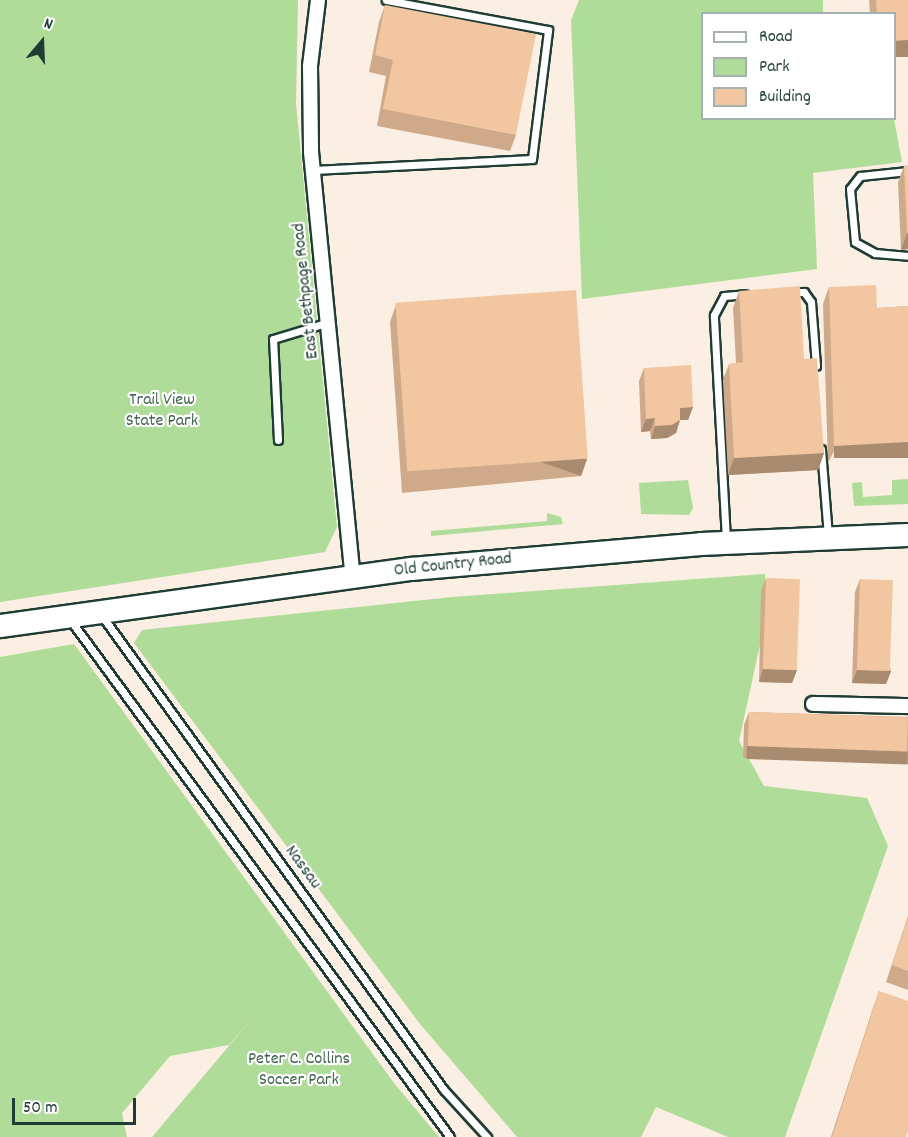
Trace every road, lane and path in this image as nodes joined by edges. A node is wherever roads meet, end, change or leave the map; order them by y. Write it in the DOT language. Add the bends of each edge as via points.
graph roads {
  1 [pos="318,0"];
  2 [pos="386,0"];
  3 [pos="313,170"];
  4 [pos="908,171"];
  5 [pos="908,256"];
  6 [pos="776,293"];
  7 [pos="754,294"];
  8 [pos="328,321"];
  9 [pos="816,373"];
  10 [pos="278,440"];
  11 [pos="821,443"];
  12 [pos="908,535"];
  13 [pos="828,539"];
  14 [pos="726,545"];
  15 [pos="353,578"];
  16 [pos="99,611"];
  17 [pos="68,616"];
  18 [pos="0,626"];
  19 [pos="813,704"];
  20 [pos="908,706"];
  21 [pos="450,1137"];
  22 [pos="488,1137"];
  1 -- 3 [label="street, East Bethpage Road" via="310,66"];
  2 -- 3 [label="lane" via="548,30 532,159"];
  3 -- 8 [label="street, East Bethpage Road"];
  4 -- 5 [label="lane" via="860,176 850,189 855,242 875,253"];
  6 -- 9 [label="lane" via="804,292 811,302"];
  7 -- 14 [label="lane" via="724,296 714,322"];
  8 -- 10 [label="lane" via="273,339"];
  8 -- 15 [label="street, East Bethpage Road"];
  11 -- 13 [label="lane"];
  12 -- 13 [label="main road, Old Country Road"];
  13 -- 14 [label="main road, Old Country Road"];
  14 -- 15 [label="main road, Old Country Road"];
  15 -- 16 [label="main road, Old Country Road"];
  16 -- 17 [label="main road, Old Country Road"];
  16 -- 22 [label="lane, Nassau" via="444,1090"];
  17 -- 18 [label="main road, Old Country Road"];
  17 -- 21 [label="lane"];
  19 -- 20 [label="street"];
}
